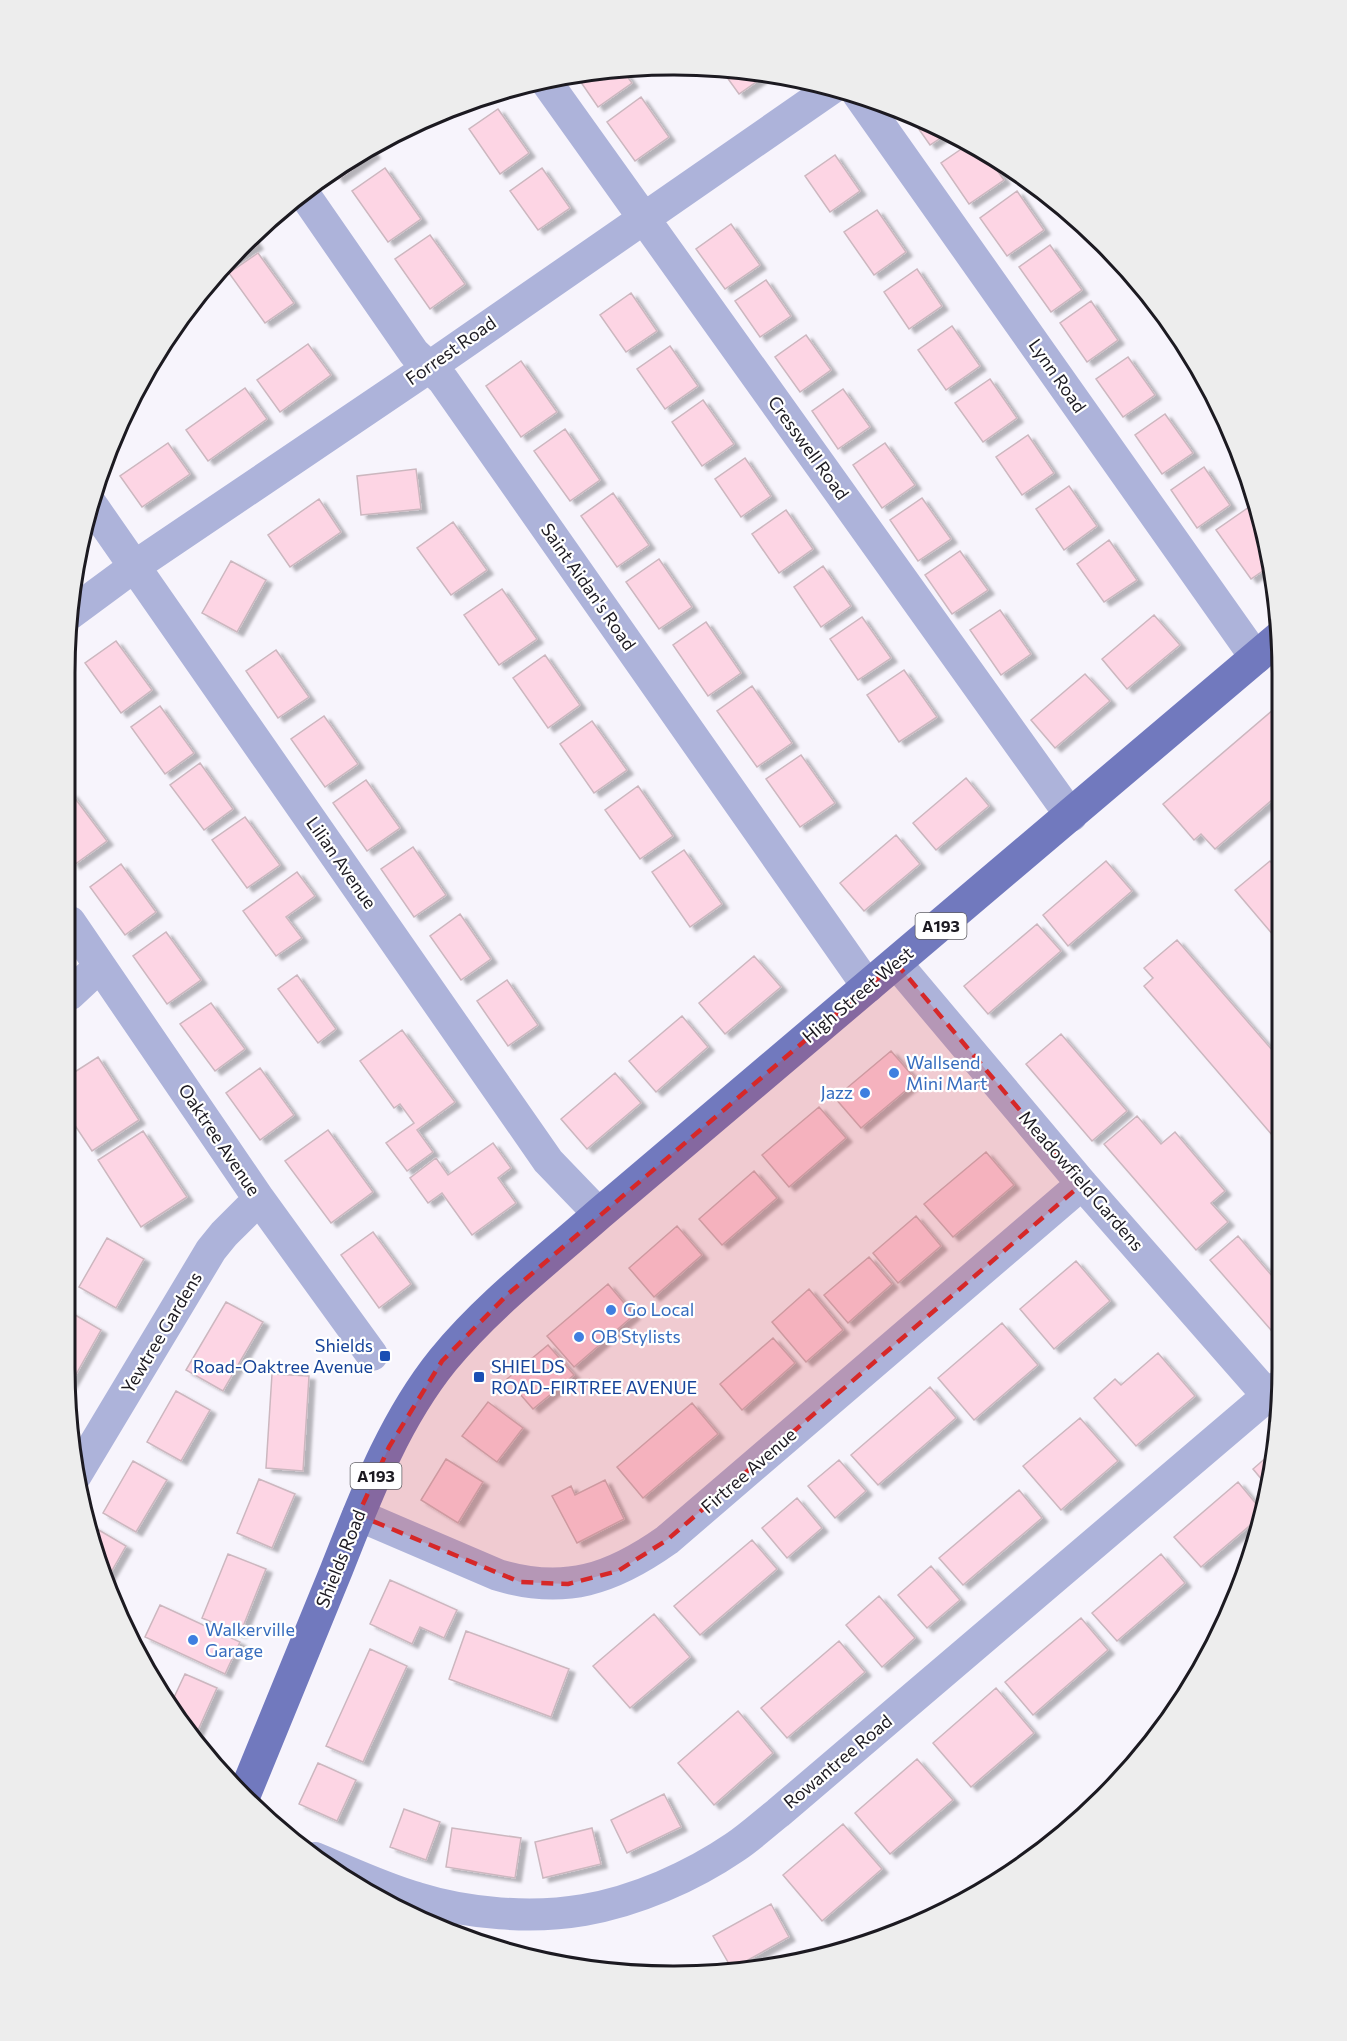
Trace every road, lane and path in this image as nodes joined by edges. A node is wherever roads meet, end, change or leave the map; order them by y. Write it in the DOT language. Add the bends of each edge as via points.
graph roads {
  1 [pos="551,88"];
  2 [pos="823,94"];
  3 [pos="868,108"];
  4 [pos="308,200"];
  5 [pos="644,218"];
  6 [pos="428,368"];
  7 [pos="97,513"];
  8 [pos="135,566"];
  9 [pos="79,608"];
  10 [pos="1271,645"];
  11 [pos="1256,658"];
  12 [pos="1071,816"];
  13 [pos="75,929"];
  14 [pos="896,963"];
  15 [pos="100,966"];
  16 [pos="868,987"];
  17 [pos="75,989"];
  18 [pos="1082,1184"];
  19 [pos="259,1199"];
  20 [pos="599,1214"];
  21 [pos="372,1355"];
  22 [pos="1271,1389"];
  23 [pos="1271,1392"];
  24 [pos="83,1463"];
  25 [pos="358,1515"];
  26 [pos="247,1788"];
  27 [pos="362,1878"];
  1 -- 5 [label="street, Cresswell Road"];
  2 -- 5 [label="street, Forrest Road"];
  3 -- 11 [label="street, Lynn Road"];
  4 -- 6 [label="street, Saint Aidan's Road"];
  5 -- 6 [label="street, Forrest Road"];
  5 -- 12 [label="street, Cresswell Road"];
  6 -- 8 [label="street, Forrest Road"];
  6 -- 16 [label="street, Saint Aidan's Road" via="443,380"];
  7 -- 8 [label="street, Lilian Avenue"];
  8 -- 9 [label="street, Forrest Road"];
  8 -- 20 [label="street, Lilian Avenue" via="548,1161"];
  10 -- 11 [label="main road, High Street West / A193"];
  11 -- 12 [label="main road, High Street West / A193"];
  12 -- 14 [label="main road, High Street West / A193"];
  13 -- 15 [label="street, Oaktree Avenue"];
  14 -- 16 [label="main road, High Street West / A193"];
  14 -- 18 [label="street, Meadowfield Gardens"];
  15 -- 17 [label="street"];
  15 -- 19 [label="street, Oaktree Avenue"];
  16 -- 20 [label="main road, High Street West / A193"];
  18 -- 22 [label="street, Meadowfield Gardens"];
  18 -- 25 [label="street, Firtree Avenue" via="667,1540 618,1571 568,1584 520,1582"];
  19 -- 21 [label="street, Oaktree Avenue"];
  19 -- 24 [label="street, Yewtree Gardens" via="211,1250"];
  20 -- 25 [label="main road, Shields Road / A193" via="508,1294 442,1361 388,1447"];
  23 -- 27 [label="street, Rowantree Road" via="778,1813 735,1847 692,1872 641,1895 584,1910 523,1915 467,1910 419,1899"];
  25 -- 26 [label="main road, Shields Road / A193"];
}
